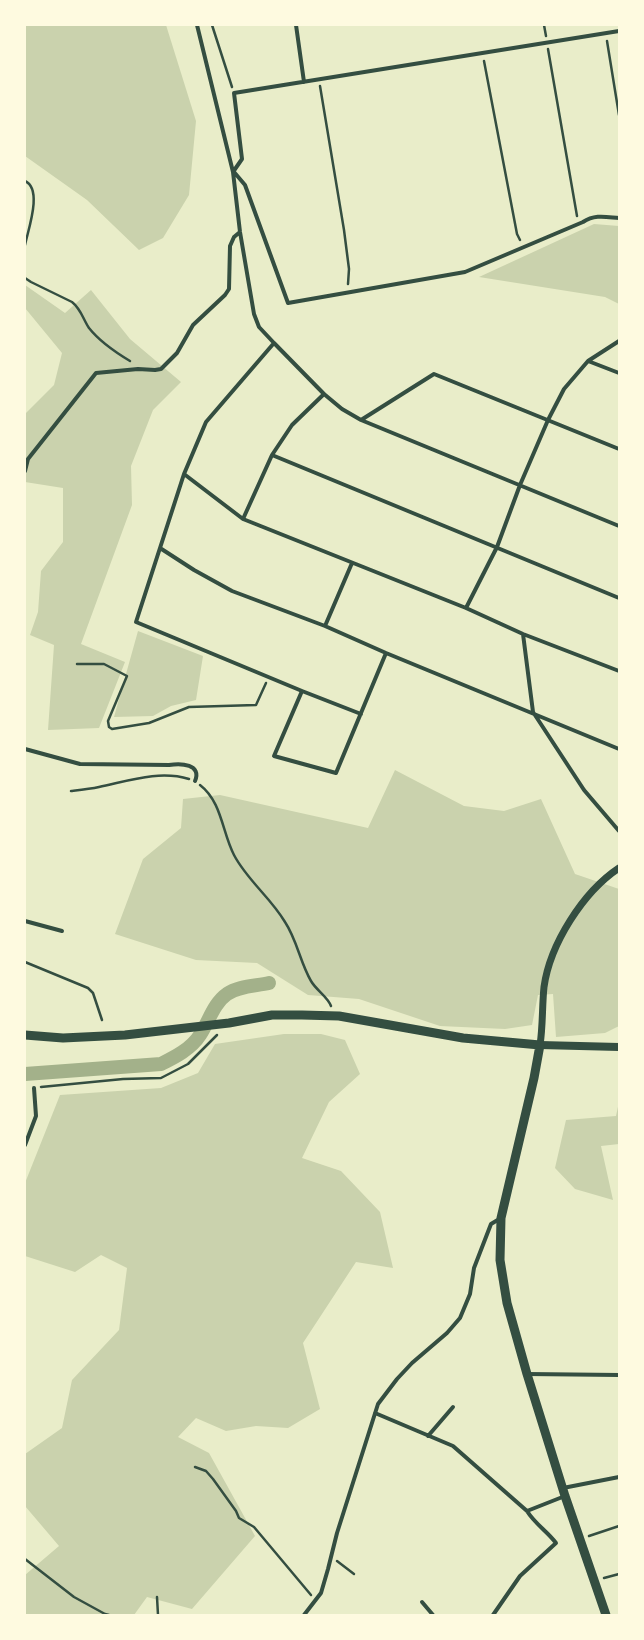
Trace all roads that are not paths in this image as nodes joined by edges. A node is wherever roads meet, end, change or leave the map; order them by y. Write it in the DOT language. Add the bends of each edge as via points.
graph roads {
  1 [pos="197,25"];
  2 [pos="296,25"];
  3 [pos="619,31"];
  4 [pos="304,82"];
  5 [pos="234,172"];
  6 [pos="619,218"];
  7 [pos="240,232"];
  8 [pos="619,341"];
  9 [pos="274,343"];
  10 [pos="588,362"];
  11 [pos="619,374"];
  12 [pos="324,394"];
  13 [pos="361,420"];
  14 [pos="548,420"];
  15 [pos="619,449"];
  16 [pos="272,455"];
  17 [pos="25,471"];
  18 [pos="184,474"];
  19 [pos="520,485"];
  20 [pos="243,519"];
  21 [pos="619,526"];
  22 [pos="160,548"];
  23 [pos="497,548"];
  24 [pos="352,563"];
  25 [pos="619,598"];
  26 [pos="466,608"];
  27 [pos="325,626"];
  28 [pos="523,634"];
  29 [pos="386,653"];
  30 [pos="619,671"];
  31 [pos="302,691"];
  32 [pos="533,712"];
  33 [pos="361,714"];
  34 [pos="25,749"];
  35 [pos="619,749"];
  36 [pos="195,781"];
  37 [pos="619,831"];
  38 [pos="619,868"];
  39 [pos="25,921"];
  40 [pos="62,930"];
  41 [pos="25,1035"];
  42 [pos="540,1045"];
  43 [pos="619,1047"];
  44 [pos="34,1088"];
  45 [pos="25,1145"];
  46 [pos="501,1218"];
  47 [pos="527,1374"];
  48 [pos="619,1375"];
  49 [pos="453,1407"];
  50 [pos="375,1414"];
  51 [pos="428,1436"];
  52 [pos="619,1477"];
  53 [pos="564,1492"];
  54 [pos="527,1511"];
  55 [pos="422,1602"];
  56 [pos="304,1615"];
  57 [pos="434,1615"];
  58 [pos="493,1615"];
  59 [pos="606,1615"];
  1 -- 5 [label="street"];
  2 -- 4 [label="street"];
  3 -- 4 [label="street"];
  4 -- 5 [label="street" via="234,93 242,159"];
  5 -- 6 [label="street" via="245,185 288,303 465,272 590,217"];
  5 -- 7 [label="street"];
  7 -- 9 [label="street" via="254,314 259,326"];
  7 -- 17 [label="street" via="230,246 229,289 193,325 177,353 161,368 155,370 138,369 96,374 28,459"];
  8 -- 10 [label="street"];
  9 -- 12 [label="street"];
  9 -- 18 [label="street" via="206,422"];
  10 -- 11 [label="street"];
  10 -- 14 [label="street" via="564,389"];
  12 -- 13 [label="street"];
  12 -- 16 [label="street" via="292,425"];
  13 -- 14 [label="street" via="434,374"];
  13 -- 19 [label="street"];
  14 -- 15 [label="street"];
  14 -- 19 [label="street"];
  16 -- 20 [label="street"];
  16 -- 23 [label="street"];
  18 -- 20 [label="street"];
  18 -- 22 [label="street"];
  19 -- 21 [label="street"];
  19 -- 23 [label="street"];
  20 -- 24 [label="street"];
  22 -- 27 [label="street" via="232,592"];
  22 -- 31 [label="street" via="136,622"];
  23 -- 25 [label="street"];
  23 -- 26 [label="street"];
  24 -- 26 [label="street"];
  24 -- 27 [label="street"];
  26 -- 28 [label="street"];
  27 -- 29 [label="street"];
  28 -- 30 [label="street"];
  28 -- 32 [label="street"];
  29 -- 32 [label="street"];
  29 -- 33 [label="street"];
  31 -- 33 [label="street"];
  31 -- 33 [label="street" via="274,756 336,773"];
  32 -- 35 [label="street"];
  32 -- 37 [label="street" via="584,790"];
  34 -- 36 [label="street" via="80,764 183,763 194,769 197,777"];
  38 -- 42 [label="street" via="587,897 560,938 549,964 544,988"];
  39 -- 40 [label="street"];
  41 -- 42 [label="main road" via="63,1038 125,1036 272,1016 332,1016 374,1021 463,1038"];
  42 -- 43 [label="main road"];
  42 -- 46 [label="main road"];
  44 -- 45 [label="street" via="36,1116"];
  46 -- 47 [label="main road" via="500,1260 507,1303"];
  46 -- 50 [label="street" via="491,1224 474,1268 470,1294 460,1318 397,1379 378,1404"];
  47 -- 48 [label="street"];
  47 -- 53 [label="main road"];
  49 -- 51 [label="street"];
  50 -- 51 [label="street"];
  50 -- 56 [label="street" via="337,1533 321,1593"];
  51 -- 54 [label="street" via="454,1446"];
  52 -- 53 [label="street"];
  53 -- 54 [label="street"];
  53 -- 59 [label="main road"];
  54 -- 58 [label="street" via="534,1522 556,1543 520,1576"];
  55 -- 57 [label="street"];
}
